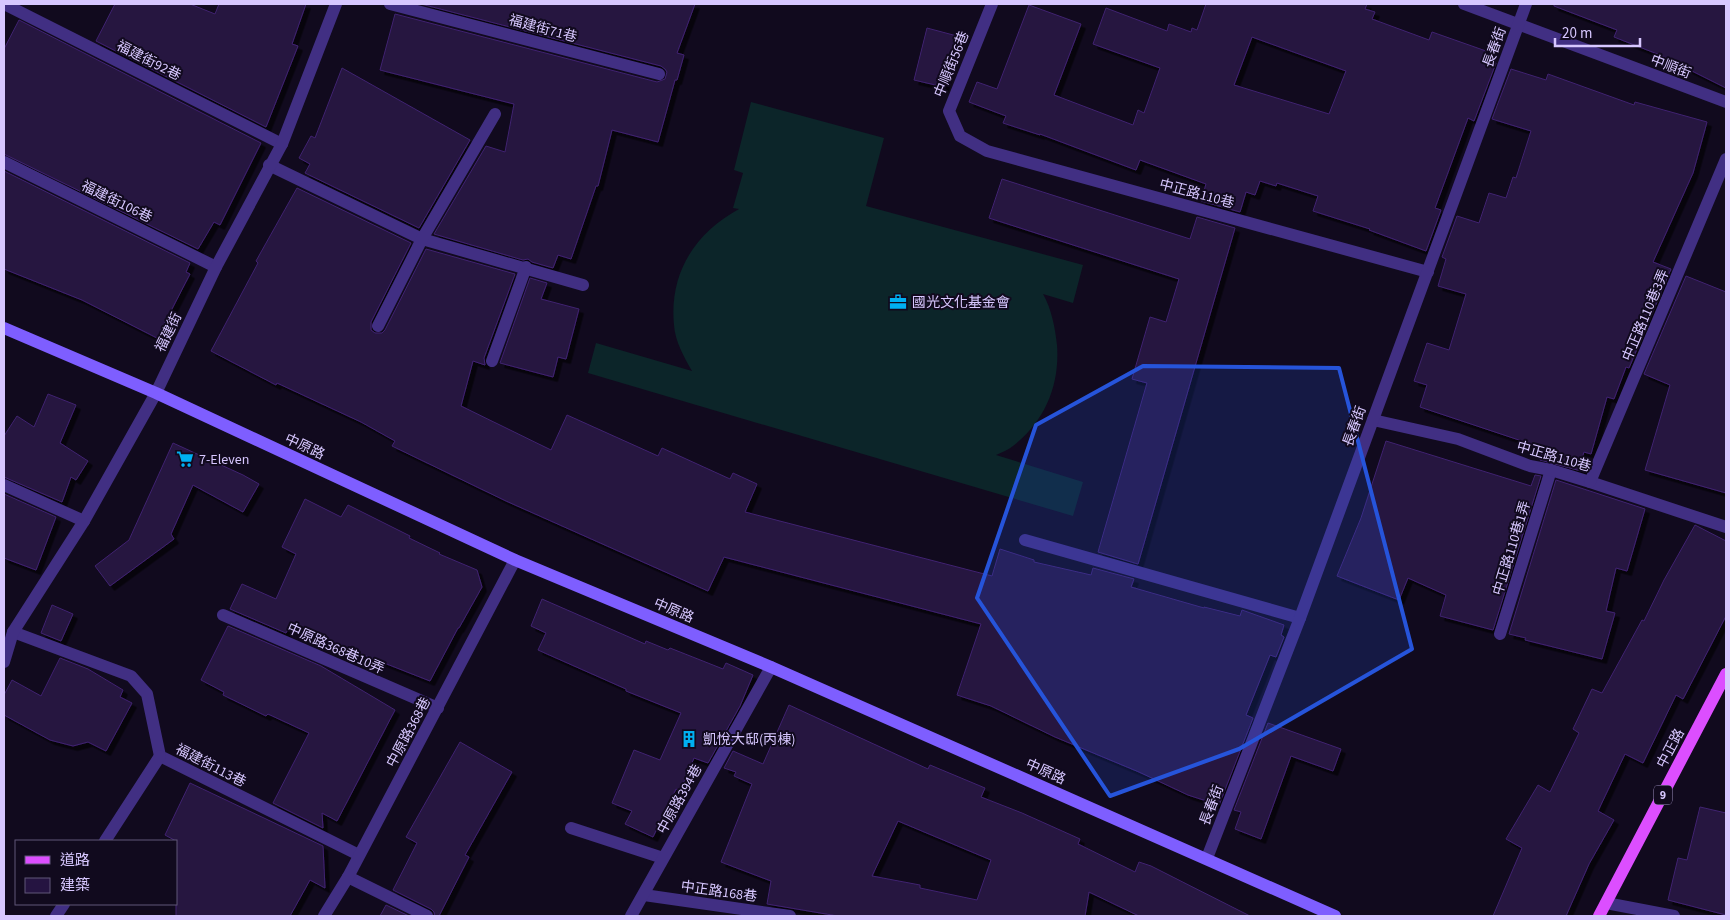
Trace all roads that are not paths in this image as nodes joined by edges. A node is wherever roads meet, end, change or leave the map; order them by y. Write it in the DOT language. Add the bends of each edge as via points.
graph roads {
  1 [pos="4,4"];
  2 [pos="336,4"];
  3 [pos="390,4"];
  4 [pos="992,4"];
  5 [pos="1464,4"];
  6 [pos="1526,4"];
  7 [pos="1518,24"];
  8 [pos="659,74"];
  9 [pos="1726,102"];
  10 [pos="495,114"];
  11 [pos="960,136"];
  12 [pos="282,144"];
  13 [pos="1726,159"];
  14 [pos="4,162"];
  15 [pos="269,165"];
  16 [pos="422,238"];
  17 [pos="216,266"];
  18 [pos="526,268"];
  19 [pos="1428,272"];
  20 [pos="583,285"];
  21 [pos="378,326"];
  22 [pos="4,328"];
  23 [pos="492,361"];
  24 [pos="156,392"];
  25 [pos="1373,420"];
  26 [pos="1551,470"];
  27 [pos="1590,482"];
  28 [pos="4,485"];
  29 [pos="84,521"];
  30 [pos="1726,527"];
  31 [pos="1025,540"];
  32 [pos="515,560"];
  33 [pos="223,615"];
  34 [pos="1300,618"];
  35 [pos="13,632"];
  36 [pos="1500,634"];
  37 [pos="4,662"];
  38 [pos="771,667"];
  39 [pos="1726,674"];
  40 [pos="438,708"];
  41 [pos="160,756"];
  42 [pos="571,828"];
  43 [pos="106,840"];
  44 [pos="359,855"];
  45 [pos="663,858"];
  46 [pos="1207,858"];
  47 [pos="348,877"];
  48 [pos="644,895"];
  49 [pos="1606,903"];
  50 [pos="63,905"];
  51 [pos="56,916"];
  52 [pos="324,916"];
  53 [pos="427,916"];
  54 [pos="631,916"];
  55 [pos="790,916"];
  56 [pos="1335,916"];
  57 [pos="1599,916"];
  58 [pos="1674,916"];
  1 -- 12 [label="street, 福建街92巷"];
  2 -- 12 [label="street, 福建街"];
  3 -- 8 [label="street, 福建街71巷"];
  4 -- 11 [label="street, 中順街56巷" via="948,111"];
  5 -- 7 [label="street, 中順街"];
  6 -- 7 [label="street, 長春街"];
  7 -- 9 [label="street, 中順街"];
  7 -- 19 [label="street, 長春街"];
  10 -- 16 [label="street"];
  11 -- 19 [label="street, 中正路110巷" via="987,151"];
  12 -- 15 [label="street, 福建街"];
  13 -- 27 [label="street, 中正路110巷3弄"];
  14 -- 17 [label="street, 福建街106巷"];
  15 -- 16 [label="street"];
  15 -- 17 [label="street, 福建街"];
  16 -- 18 [label="street"];
  16 -- 21 [label="street"];
  17 -- 24 [label="street, 福建街"];
  18 -- 20 [label="street"];
  18 -- 23 [label="street"];
  19 -- 25 [label="street, 長春街"];
  22 -- 24 [label="street, 中原路"];
  24 -- 29 [label="street, 福建街"];
  24 -- 32 [label="street, 中原路"];
  25 -- 26 [label="street, 中正路110巷" via="1458,439 1530,466"];
  25 -- 34 [label="street, 長春街"];
  26 -- 27 [label="street, 中正路110巷"];
  26 -- 36 [label="street, 中正路110巷1弄"];
  27 -- 30 [label="street, 中正路110巷"];
  28 -- 29 [label="street"];
  29 -- 35 [label="street, 福建街"];
  31 -- 34 [label="street"];
  32 -- 38 [label="street, 中原路"];
  32 -- 40 [label="street, 中原路368巷"];
  33 -- 40 [label="street, 中原路368巷10弄"];
  34 -- 46 [label="street, 長春街"];
  35 -- 37 [label="street, 福建街"];
  35 -- 41 [label="street, 福建街113巷" via="131,676 148,694"];
  38 -- 45 [label="street, 中原路394巷"];
  38 -- 46 [label="street, 中原路"];
  39 -- 49 [label="main road, 中正路 / 9"];
  40 -- 44 [label="street, 中原路368巷"];
  41 -- 43 [label="street"];
  41 -- 44 [label="street, 福建街113巷"];
  42 -- 45 [label="street"];
  44 -- 47 [label="street, 中原路368巷"];
  45 -- 48 [label="street, 中原路394巷"];
  46 -- 56 [label="street, 中原路"];
  47 -- 52 [label="street, 中原路368巷"];
  47 -- 53 [label="street"];
  48 -- 54 [label="street, 中原路394巷"];
  48 -- 55 [label="street, 中正路168巷"];
  49 -- 57 [label="main road, 中正路 / 9"];
  49 -- 58 [label="street"];
  50 -- 51 [label="street"];
}
